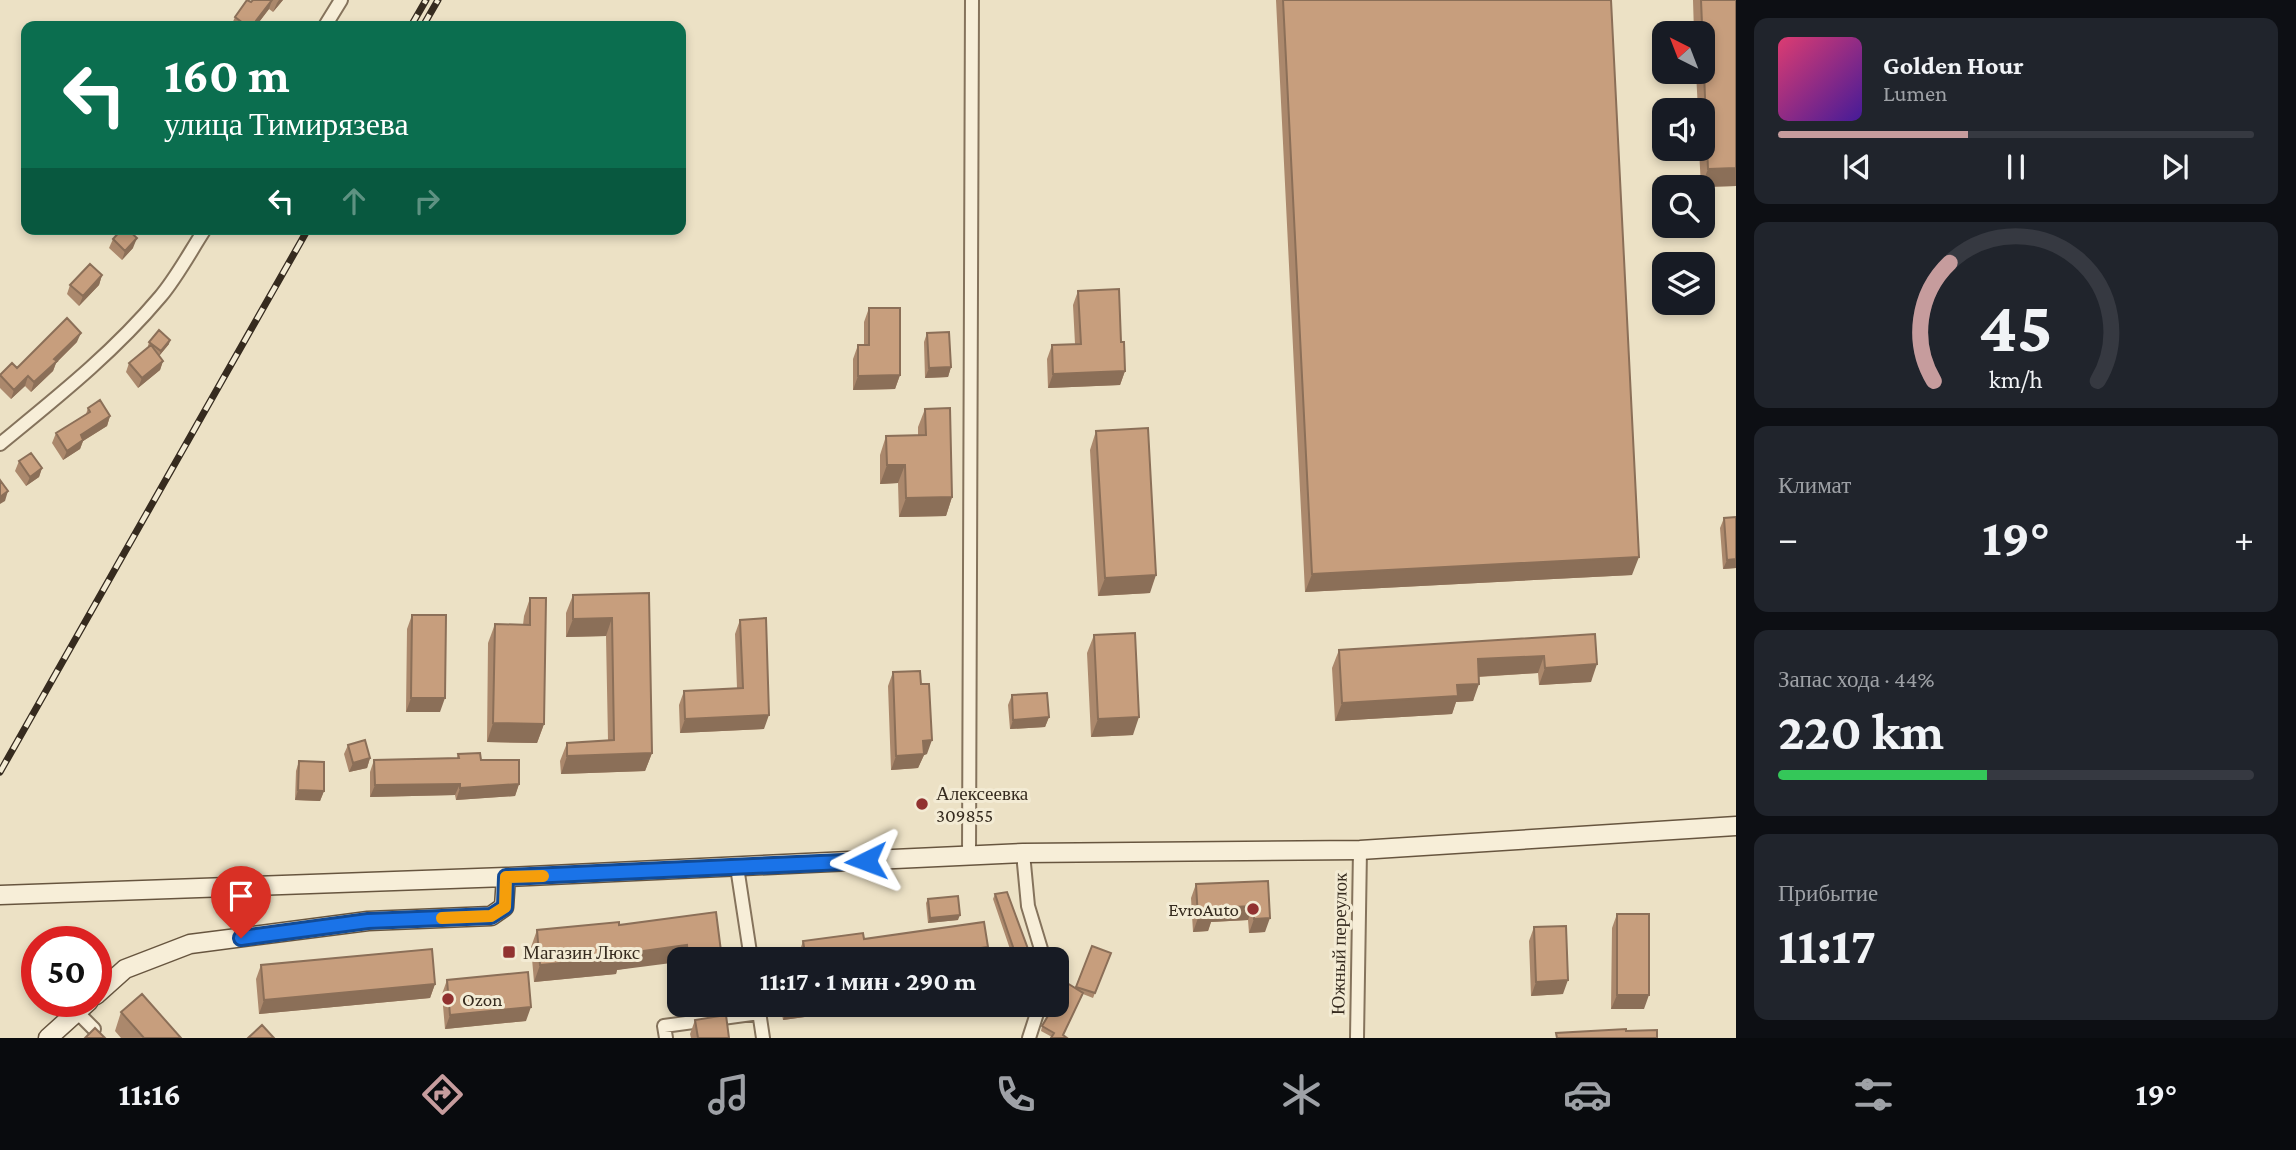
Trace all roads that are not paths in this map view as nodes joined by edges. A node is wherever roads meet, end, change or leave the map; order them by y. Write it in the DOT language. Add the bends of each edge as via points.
graph roads {
  1 [pos="341,0"];
  2 [pos="972,0"];
  3 [pos="328,21"];
  4 [pos="201,235"];
  5 [pos="0,444"];
  6 [pos="1736,826"];
  7 [pos="1360,850"];
  8 [pos="1023,853"];
  9 [pos="969,856"];
  10 [pos="737,867"];
  11 [pos="506,877"];
  12 [pos="0,895"];
  13 [pos="749,947"];
  14 [pos="1040,947"];
  15 [pos="112,981"];
  16 [pos="71,1017"];
  17 [pos="88,1017"];
  18 [pos="714,1017"];
  19 [pos="759,1017"];
  20 [pos="1036,1017"];
  21 [pos="94,1030"];
  22 [pos="48,1038"];
  23 [pos="666,1038"];
  24 [pos="763,1038"];
  25 [pos="1029,1038"];
  26 [pos="1357,1038"];
  1 -- 3 [label="street"];
  2 -- 9 [label="street"];
  4 -- 5 [label="street" via="161,296 121,339 84,376"];
  6 -- 7 [label="main road"];
  7 -- 8 [label="main road"];
  7 -- 26 [label="street, Южный переулок"];
  8 -- 9 [label="main road"];
  8 -- 14 [label="street" via="1028,906"];
  9 -- 10 [label="main road"];
  10 -- 11 [label="main road"];
  10 -- 13 [label="street"];
  11 -- 12 [label="main road"];
  11 -- 15 [label="main road" via="505,907 491,916 368,921 190,944 125,969"];
  16 -- 22 [label="main road"];
  17 -- 21 [label="street"];
  18 -- 23 [label="street" via="664,1026"];
  19 -- 24 [label="street"];
  20 -- 25 [label="street"];
}
